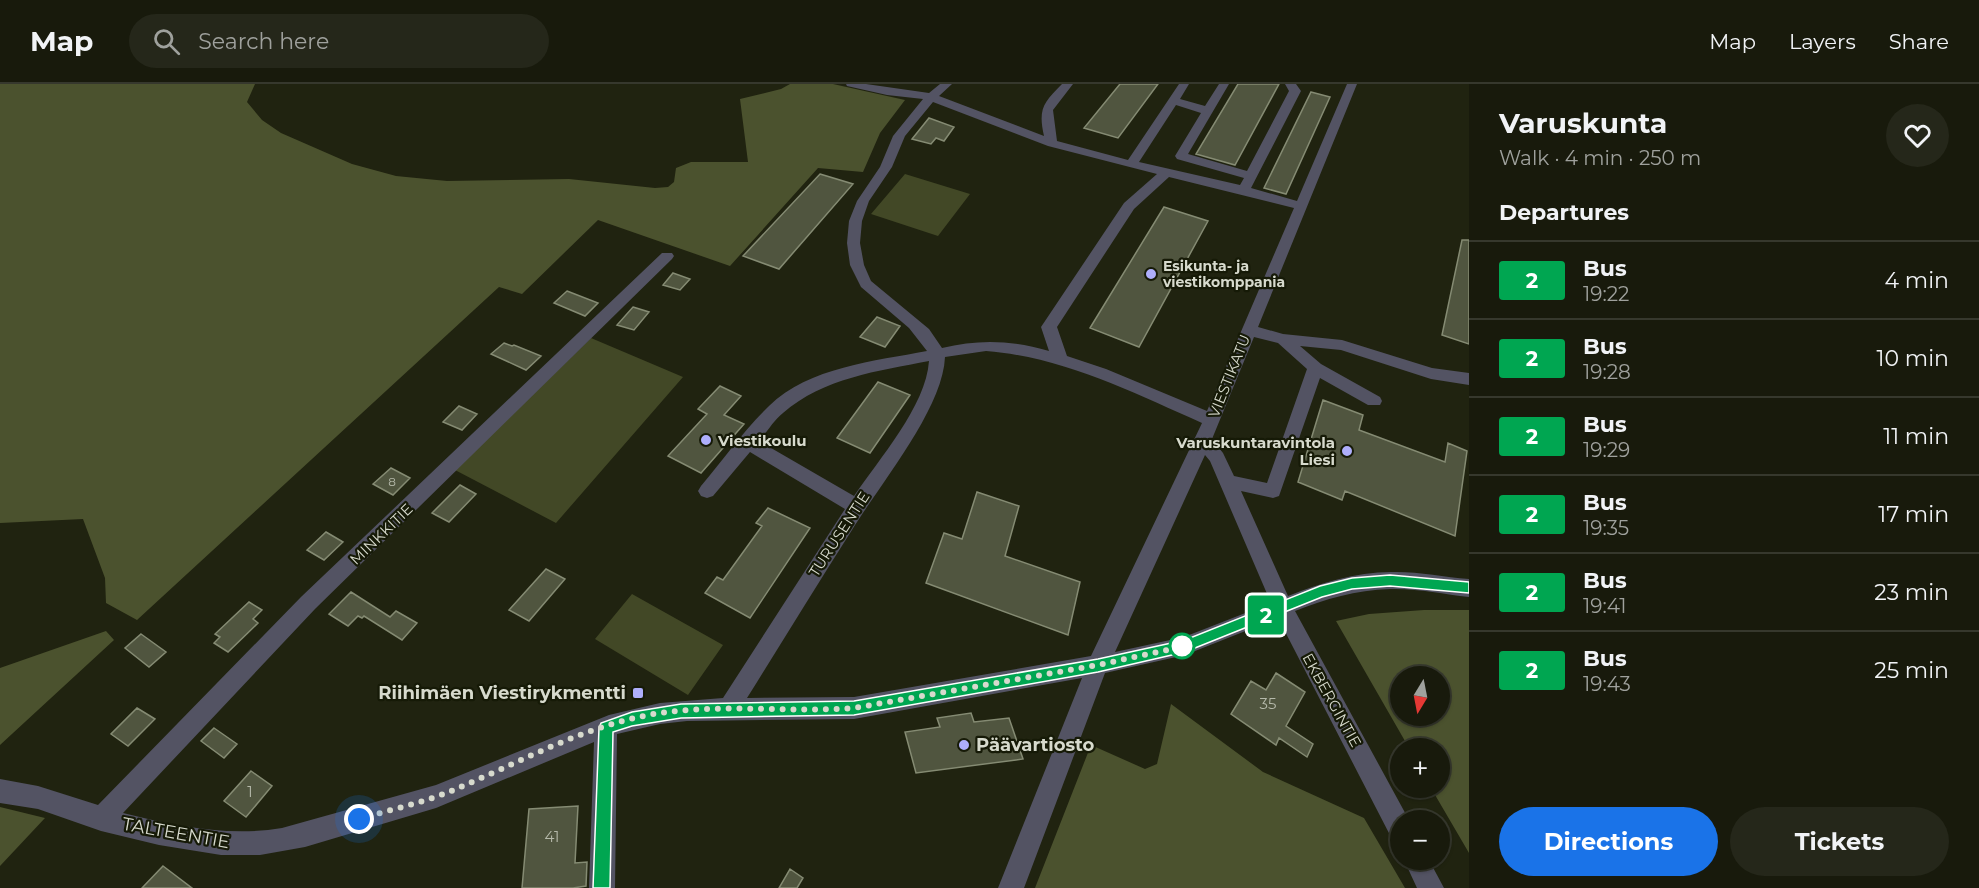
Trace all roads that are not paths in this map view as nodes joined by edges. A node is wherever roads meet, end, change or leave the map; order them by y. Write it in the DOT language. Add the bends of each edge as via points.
graph roads {
  1 [pos="851,84"];
  2 [pos="947,84"];
  3 [pos="1068,84"];
  4 [pos="1184,84"];
  5 [pos="1224,84"];
  6 [pos="1290,84"];
  7 [pos="1352,84"];
  8 [pos="931,97"];
  9 [pos="1173,100"];
  10 [pos="1208,111"];
  11 [pos="1052,143"];
  12 [pos="1132,164"];
  13 [pos="1167,172"];
  14 [pos="1250,176"];
  15 [pos="1243,190"];
  16 [pos="1302,206"];
  17 [pos="667,256"];
  18 [pos="1248,330"];
  19 [pos="1283,339"];
  20 [pos="937,354"];
  21 [pos="1060,359"];
  22 [pos="1315,368"];
  23 [pos="1469,379"];
  24 [pos="1374,401"];
  25 [pos="1211,420"];
  26 [pos="1203,440"];
  27 [pos="748,443"];
  28 [pos="1226,481"];
  29 [pos="707,491"];
  30 [pos="856,507"];
  31 [pos="1469,588"];
  32 [pos="1283,608"];
  33 [pos="1098,665"];
  34 [pos="728,709"];
  35 [pos="606,728"];
  36 [pos="0,791"];
  37 [pos="1390,810"];
  38 [pos="101,819"];
  39 [pos="1421,870"];
  40 [pos="602,888"];
  41 [pos="1011,888"];
  42 [pos="1431,888"];
  1 -- 8 [label="street"];
  2 -- 8 [label="street"];
  3 -- 11 [label="street" via="1044,113"];
  4 -- 9 [label="street"];
  5 -- 10 [label="street"];
  6 -- 14 [label="street" via="1295,92"];
  7 -- 16 [label="street, VIESTIKATU"];
  8 -- 11 [label="street"];
  8 -- 20 [label="street" via="906,125 885,169 863,201 856,219 855,242 857,265 866,284 927,335"];
  9 -- 10 [label="street"];
  9 -- 12 [label="street"];
  10 -- 14 [label="street" via="1181,156"];
  11 -- 12 [label="street"];
  12 -- 13 [label="street"];
  13 -- 15 [label="street"];
  13 -- 21 [label="street" via="1129,206 1049,327"];
  14 -- 15 [label="street"];
  15 -- 16 [label="street"];
  16 -- 18 [label="street, VIESTIKATU"];
  17 -- 38 [label="street, MINKKITIE" via="336,578"];
  18 -- 19 [label="street"];
  18 -- 25 [label="street, VIESTIKATU"];
  19 -- 22 [label="street"];
  19 -- 23 [label="street" via="1342,345 1431,373"];
  20 -- 21 [label="street" via="988,346"];
  20 -- 27 [label="street" via="862,369 811,385 776,409"];
  20 -- 30 [label="street, TURUSENTIE" via="933,386 920,412"];
  21 -- 25 [label="street"];
  22 -- 24 [label="street"];
  22 -- 28 [label="street" via="1273,491"];
  25 -- 26 [label="street, VIESTIKATU"];
  26 -- 28 [label="street, EKBERGINTIE" via="1217,458"];
  26 -- 33 [label="street, VIESTIKATU"];
  27 -- 29 [label="street"];
  27 -- 30 [label="street"];
  28 -- 32 [label="street, EKBERGINTIE"];
  30 -- 34 [label="street, TURUSENTIE"];
  31 -- 32 [label="street, TALTEENTIE" via="1390,580 1352,584"];
  32 -- 33 [label="street, TALTEENTIE" via="1185,646"];
  32 -- 37 [label="street, EKBERGINTIE"];
  33 -- 34 [label="street, TALTEENTIE" via="854,708"];
  33 -- 41 [label="street, VIESTIKATU"];
  34 -- 35 [label="street, TALTEENTIE" via="654,714"];
  35 -- 38 [label="street, TALTEENTIE" via="448,792 287,839 207,841"];
  35 -- 40 [label="street"];
  36 -- 38 [label="street, TALTEENTIE" via="63,805"];
  39 -- 42 [label="street"];
}
